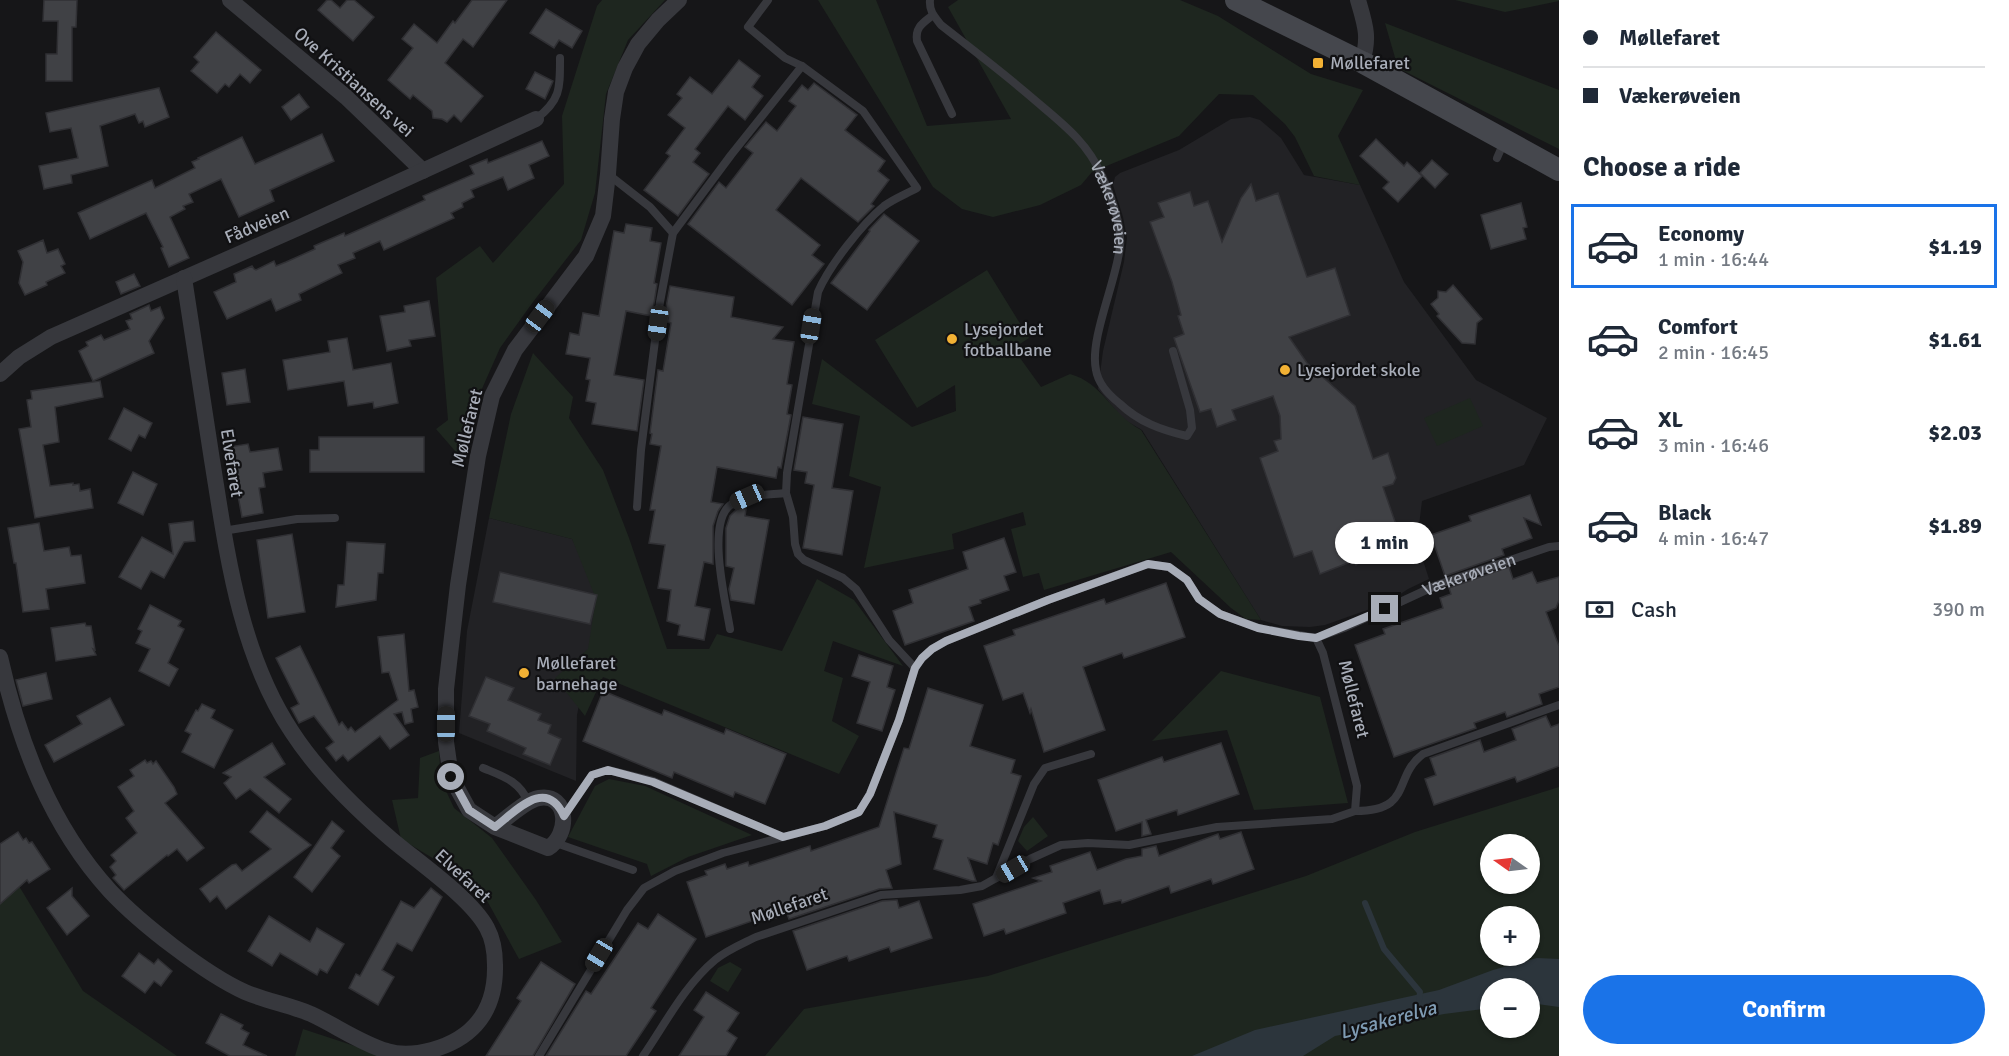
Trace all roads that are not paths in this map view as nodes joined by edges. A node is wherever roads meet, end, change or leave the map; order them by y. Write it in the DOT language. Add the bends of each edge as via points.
graph roads {
  1 [pos="230,0"];
  2 [pos="679,0"];
  3 [pos="768,0"];
  4 [pos="930,0"];
  5 [pos="1236,0"];
  6 [pos="1358,0"];
  7 [pos="933,15"];
  8 [pos="560,58"];
  9 [pos="1362,62"];
  10 [pos="802,66"];
  11 [pos="952,114"];
  12 [pos="536,119"];
  13 [pos="1559,170"];
  14 [pos="423,171"];
  15 [pos="609,174"];
  16 [pos="674,232"];
  17 [pos="184,278"];
  18 [pos="1173,351"];
  19 [pos="0,374"];
  20 [pos="786,493"];
  21 [pos="637,507"];
  22 [pos="335,518"];
  23 [pos="223,531"];
  24 [pos="1559,546"];
  25 [pos="730,629"];
  26 [pos="1316,638"];
  27 [pos="0,657"];
  28 [pos="915,668"];
  29 [pos="1559,705"];
  30 [pos="1091,754"];
  31 [pos="483,768"];
  32 [pos="528,802"];
  33 [pos="1355,811"];
  34 [pos="564,816"];
  35 [pos="495,827"];
  36 [pos="783,837"];
  37 [pos="556,843"];
  38 [pos="633,870"];
  39 [pos="996,879"];
  40 [pos="539,1056"];
  41 [pos="644,1056"];
  1 -- 14 [label="street, Ove Kristiansens vei" via="346,97"];
  2 -- 15 [label="street, Møllefaret" via="638,44 625,68 616,92"];
  3 -- 10 [label="lane" via="748,27 785,58"];
  4 -- 7 [label="lane"];
  5 -- 9 [label="main road"];
  6 -- 9 [label="street" via="1367,30"];
  7 -- 11 [label="lane" via="919,27 917,41"];
  7 -- 18 [label="lane, Vækerøveien" via="1072,132 1093,157 1117,219 1121,244 1098,337 1096,370 1106,391 1131,415 1166,432 1187,436 1192,428 1190,410"];
  8 -- 12 [label="lane" via="559,91"];
  9 -- 13 [label="main road" via="1501,149"];
  10 -- 16 [label="lane"];
  10 -- 20 [label="lane" via="863,111 917,188 886,204 871,218 823,281 813,313"];
  12 -- 14 [label="street, Fådveien"];
  14 -- 17 [label="street, Fådveien"];
  15 -- 16 [label="lane"];
  15 -- 35 [label="street, Møllefaret" via="603,216 586,256 514,350 492,396 478,456 455,602 446,689 446,742 451,777 469,810"];
  16 -- 21 [label="lane" via="660,302"];
  17 -- 19 [label="street, Fådveien" via="51,337 18,357"];
  17 -- 23 [label="street, Elvefaret"];
  20 -- 25 [label="lane" via="747,497 729,505 720,522 717,545"];
  20 -- 28 [label="lane" via="798,554 843,578 856,590 889,640"];
  22 -- 23 [label="lane" via="297,519"];
  23 -- 27 [label="street, Elvefaret" via="249,640 291,731 367,817 461,898 487,928 494,951 491,996 480,1021 458,1041 421,1053 390,1052 303,1011 227,983 141,920 85,861 53,811 22,739"];
  24 -- 26 [label="lane, Vækerøveien" via="1437,585"];
  26 -- 28 [label="lane" via="1258,628 1220,614 1199,599 1187,580 1169,567 1148,564 946,641"];
  26 -- 33 [label="lane, Møllefaret" via="1357,786"];
  28 -- 36 [label="lane" via="899,720 859,812"];
  29 -- 33 [label="lane" via="1423,754 1389,804 1373,811"];
  30 -- 39 [label="lane" via="1045,768 1034,784"];
  31 -- 32 [label="lane" via="520,786"];
  32 -- 34 [label="street" via="546,797 559,806"];
  32 -- 35 [label="street"];
  33 -- 39 [label="lane, Møllefaret" via="1332,819 1217,827 1129,845 1061,845"];
  34 -- 36 [label="lane" via="592,775 608,770 653,782"];
  34 -- 37 [label="street"];
  35 -- 37 [label="street, Møllefaret" via="548,848"];
  36 -- 40 [label="lane" via="723,853 644,888"];
  37 -- 38 [label="lane"];
  39 -- 41 [label="lane, Møllefaret" via="960,890 881,895 736,946 715,960 687,991"];
}
